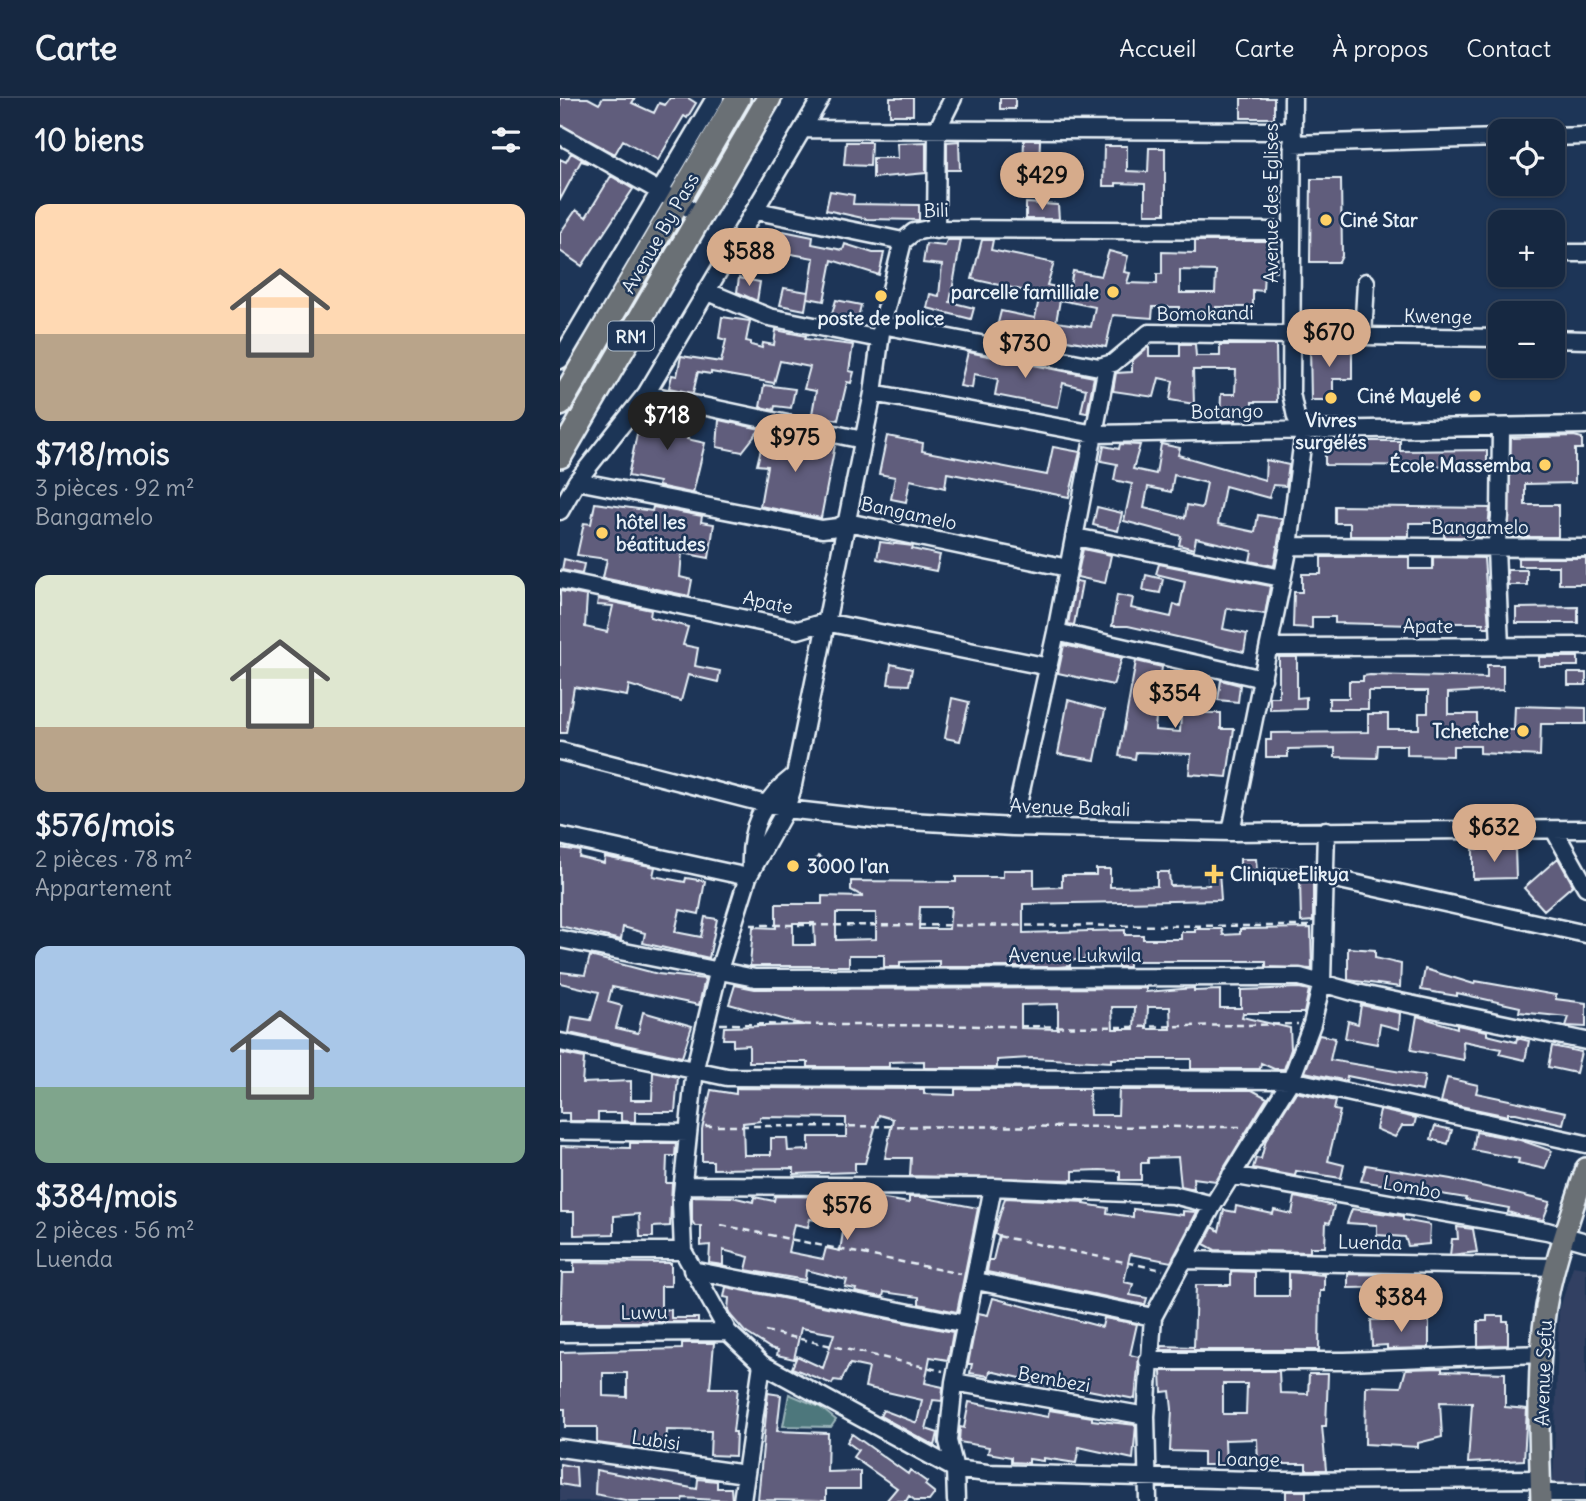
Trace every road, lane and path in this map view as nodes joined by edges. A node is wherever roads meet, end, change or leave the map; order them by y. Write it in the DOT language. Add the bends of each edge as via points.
graph roads {
  1 [pos="715,98"];
  2 [pos="738,98"];
  3 [pos="769,98"];
  4 [pos="821,98"];
  5 [pos="953,98"];
  6 [pos="1293,98"];
  7 [pos="804,129"];
  8 [pos="937,130"];
  9 [pos="560,135"];
  10 [pos="1586,136"];
  11 [pos="1292,137"];
  12 [pos="1565,137"];
  13 [pos="1488,138"];
  14 [pos="669,199"];
  15 [pos="757,211"];
  16 [pos="701,215"];
  17 [pos="936,230"];
  18 [pos="1291,231"];
  19 [pos="903,241"];
  20 [pos="1565,253"];
  21 [pos="1586,253"];
  22 [pos="1366,282"];
  23 [pos="706,291"];
  24 [pos="881,332"];
  25 [pos="567,333"];
  26 [pos="1291,335"];
  27 [pos="1363,336"];
  28 [pos="1488,338"];
  29 [pos="1565,339"];
  30 [pos="1586,340"];
  31 [pos="560,360"];
  32 [pos="1107,366"];
  33 [pos="873,393"];
  34 [pos="646,394"];
  35 [pos="560,404"];
  36 [pos="1586,425"];
  37 [pos="1502,428"];
  38 [pos="1304,431"];
  39 [pos="1095,434"];
  40 [pos="863,440"];
  41 [pos="560,456"];
  42 [pos="578,481"];
  43 [pos="560,511"];
  44 [pos="847,522"];
  45 [pos="1075,537"];
  46 [pos="1289,545"];
  47 [pos="1496,548"];
  48 [pos="1586,548"];
  49 [pos="1068,568"];
  50 [pos="1282,578"];
  51 [pos="560,580"];
  52 [pos="825,622"];
  53 [pos="1056,632"];
  54 [pos="1586,646"];
  55 [pos="1269,647"];
  56 [pos="1500,647"];
  57 [pos="1049,667"];
  58 [pos="1264,679"];
  59 [pos="560,751"];
  60 [pos="794,776"];
  61 [pos="764,804"];
  62 [pos="786,809"];
  63 [pos="1013,827"];
  64 [pos="1586,829"];
  65 [pos="1326,830"];
  66 [pos="1554,830"];
  67 [pos="1231,832"];
  68 [pos="560,836"];
  69 [pos="750,873"];
  70 [pos="1326,877"];
  71 [pos="1586,887"];
  72 [pos="733,925"];
  73 [pos="1324,926"];
  74 [pos="1586,934"];
  75 [pos="560,939"];
  76 [pos="718,973"];
  77 [pos="1322,982"];
  78 [pos="706,1024"];
  79 [pos="1311,1024"];
  80 [pos="1586,1041"];
  81 [pos="560,1042"];
  82 [pos="695,1068"];
  83 [pos="1291,1080"];
  84 [pos="1262,1127"];
  85 [pos="688,1129"];
  86 [pos="560,1131"];
  87 [pos="1586,1144"];
  88 [pos="1586,1168"];
  89 [pos="1230,1175"];
  90 [pos="684,1185"];
  91 [pos="993,1187"];
  92 [pos="1213,1205"];
  93 [pos="721,1225"];
  94 [pos="985,1234"];
  95 [pos="1566,1237"];
  96 [pos="1586,1242"];
  97 [pos="560,1251"];
  98 [pos="683,1251"];
  99 [pos="1180,1267"];
  100 [pos="1555,1267"];
  101 [pos="692,1270"];
  102 [pos="976,1279"];
  103 [pos="1153,1317"];
  104 [pos="966,1324"];
  105 [pos="765,1331"];
  106 [pos="728,1332"];
  107 [pos="560,1333"];
  108 [pos="1541,1354"];
  109 [pos="1148,1361"];
  110 [pos="762,1364"];
  111 [pos="955,1378"];
  112 [pos="1146,1416"];
  113 [pos="560,1448"];
  114 [pos="955,1469"];
  115 [pos="745,1474"];
  116 [pos="1148,1478"];
  117 [pos="1540,1491"];
  118 [pos="1586,1493"];
  119 [pos="742,1501"];
  120 [pos="956,1501"];
  121 [pos="1148,1501"];
  1 -- 14 [label="street"];
  2 -- 14 [label="highway, Avenue By Pass / RN1"];
  3 -- 16 [label="highway, Avenue By Pass / RN1"];
  4 -- 7 [label="street"];
  5 -- 8 [label="street"];
  6 -- 11 [label="street, Avenue des Eglises"];
  7 -- 8 [label="street"];
  7 -- 15 [label="street"];
  8 -- 11 [label="street"];
  8 -- 17 [label="street"];
  9 -- 14 [label="street"];
  10 -- 12 [label="street"];
  11 -- 13 [label="street"];
  11 -- 18 [label="street, Avenue des Eglises"];
  14 -- 16 [label="street"];
  14 -- 25 [label="street"];
  14 -- 35 [label="highway, Avenue By Pass / RN1"];
  15 -- 19 [label="street, Bili"];
  15 -- 23 [label="street"];
  16 -- 41 [label="highway, Avenue By Pass / RN1"];
  17 -- 18 [label="street, Bili"];
  17 -- 19 [label="street, Bili" via="919,230"];
  18 -- 26 [label="street, Avenue des Eglises"];
  19 -- 24 [label="street"];
  20 -- 21 [label="street"];
  22 -- 27 [label="street"];
  23 -- 24 [label="street" via="769,317"];
  23 -- 34 [label="street"];
  24 -- 32 [label="street"];
  24 -- 33 [label="street"];
  25 -- 31 [label="street"];
  26 -- 27 [label="street, Kwenge"];
  26 -- 32 [label="street, Bomokandi" via="1149,333"];
  26 -- 38 [label="street, Avenue des Eglises" via="1291,393"];
  27 -- 28 [label="street, Kwenge"];
  29 -- 30 [label="street"];
  32 -- 39 [label="street"];
  33 -- 39 [label="street, Botango"];
  33 -- 40 [label="street"];
  34 -- 40 [label="street"];
  34 -- 42 [label="street"];
  36 -- 37 [label="street, Botango"];
  37 -- 38 [label="street, Botango"];
  37 -- 47 [label="street"];
  38 -- 39 [label="street, Botango"];
  38 -- 46 [label="street"];
  39 -- 45 [label="street"];
  40 -- 44 [label="street"];
  42 -- 43 [label="street"];
  42 -- 44 [label="street, Bangamelo" via="822,529"];
  44 -- 49 [label="street, Bangamelo"];
  44 -- 52 [label="street"];
  45 -- 49 [label="street"];
  45 -- 50 [label="street"];
  46 -- 47 [label="street, Bangamelo"];
  46 -- 50 [label="street"];
  47 -- 48 [label="street, Bangamelo"];
  47 -- 56 [label="street"];
  49 -- 53 [label="street"];
  50 -- 55 [label="street"];
  51 -- 52 [label="street, Apate" via="799,630"];
  52 -- 57 [label="street, Apate"];
  52 -- 60 [label="street"];
  53 -- 57 [label="street"];
  53 -- 58 [label="street"];
  54 -- 56 [label="street, Apate"];
  55 -- 56 [label="street, Apate"];
  55 -- 58 [label="street"];
  57 -- 63 [label="street"];
  58 -- 67 [label="street"];
  59 -- 61 [label="street, Avenue Bakali"];
  60 -- 61 [label="street"];
  60 -- 62 [label="street"];
  61 -- 62 [label="street, Avenue Bakali"];
  61 -- 69 [label="street" via="752,830"];
  62 -- 63 [label="street, Avenue Bakali"];
  62 -- 69 [label="street"];
  63 -- 67 [label="street, Avenue Bakali"];
  64 -- 66 [label="street, Avenue Bakali"];
  65 -- 66 [label="street, Avenue Bakali"];
  65 -- 67 [label="street, Avenue Bakali"];
  65 -- 70 [label="street"];
  66 -- 71 [label="street"];
  68 -- 69 [label="street"];
  69 -- 72 [label="street"];
  70 -- 73 [label="street"];
  70 -- 74 [label="street"];
  72 -- 73 [label="path"];
  72 -- 76 [label="street"];
  73 -- 77 [label="street"];
  75 -- 76 [label="street, Avenue Lukwila"];
  76 -- 77 [label="street, Avenue Lukwila" via="755,978 1300,977"];
  76 -- 78 [label="street"];
  77 -- 79 [label="street"];
  77 -- 80 [label="street, Avenue Lukwila"];
  78 -- 79 [label="path"];
  78 -- 82 [label="street"];
  79 -- 83 [label="street"];
  81 -- 82 [label="street"];
  82 -- 83 [label="street" via="727,1077"];
  82 -- 85 [label="street"];
  83 -- 84 [label="street"];
  83 -- 87 [label="street"];
  84 -- 85 [label="path"];
  84 -- 89 [label="street"];
  85 -- 86 [label="street"];
  85 -- 90 [label="street"];
  88 -- 95 [label="main road, Avenue Sefu"];
  89 -- 92 [label="street"];
  89 -- 95 [label="street, Lombo"];
  90 -- 91 [label="street"];
  90 -- 98 [label="street"];
  91 -- 92 [label="street" via="1173,1195"];
  91 -- 94 [label="street"];
  92 -- 99 [label="street"];
  93 -- 102 [label="path"];
  94 -- 99 [label="path"];
  94 -- 102 [label="street"];
  95 -- 96 [label="street, Lombo"];
  95 -- 100 [label="main road, Avenue Sefu"];
  97 -- 98 [label="street"];
  98 -- 101 [label="street"];
  99 -- 100 [label="street, Luenda"];
  99 -- 103 [label="street"];
  100 -- 108 [label="main road, Avenue Sefu"];
  101 -- 104 [label="street"];
  101 -- 106 [label="street"];
  102 -- 103 [label="street"];
  102 -- 104 [label="street"];
  103 -- 109 [label="street"];
  104 -- 111 [label="street"];
  105 -- 111 [label="path"];
  106 -- 107 [label="street, Luwu"];
  106 -- 110 [label="street"];
  108 -- 109 [label="street" via="1345,1361"];
  108 -- 117 [label="main road, Avenue Sefu"];
  109 -- 112 [label="street"];
  110 -- 114 [label="street"];
  110 -- 115 [label="street"];
  111 -- 112 [label="street, Bembezi"];
  111 -- 114 [label="street" via="948,1441"];
  112 -- 116 [label="street"];
  113 -- 115 [label="street, Lubisi"];
  114 -- 116 [label="street, Loange"];
  114 -- 120 [label="street"];
  115 -- 119 [label="street"];
  116 -- 117 [label="street, Loange"];
  116 -- 121 [label="street"];
  117 -- 118 [label="street, Loange"];
}
